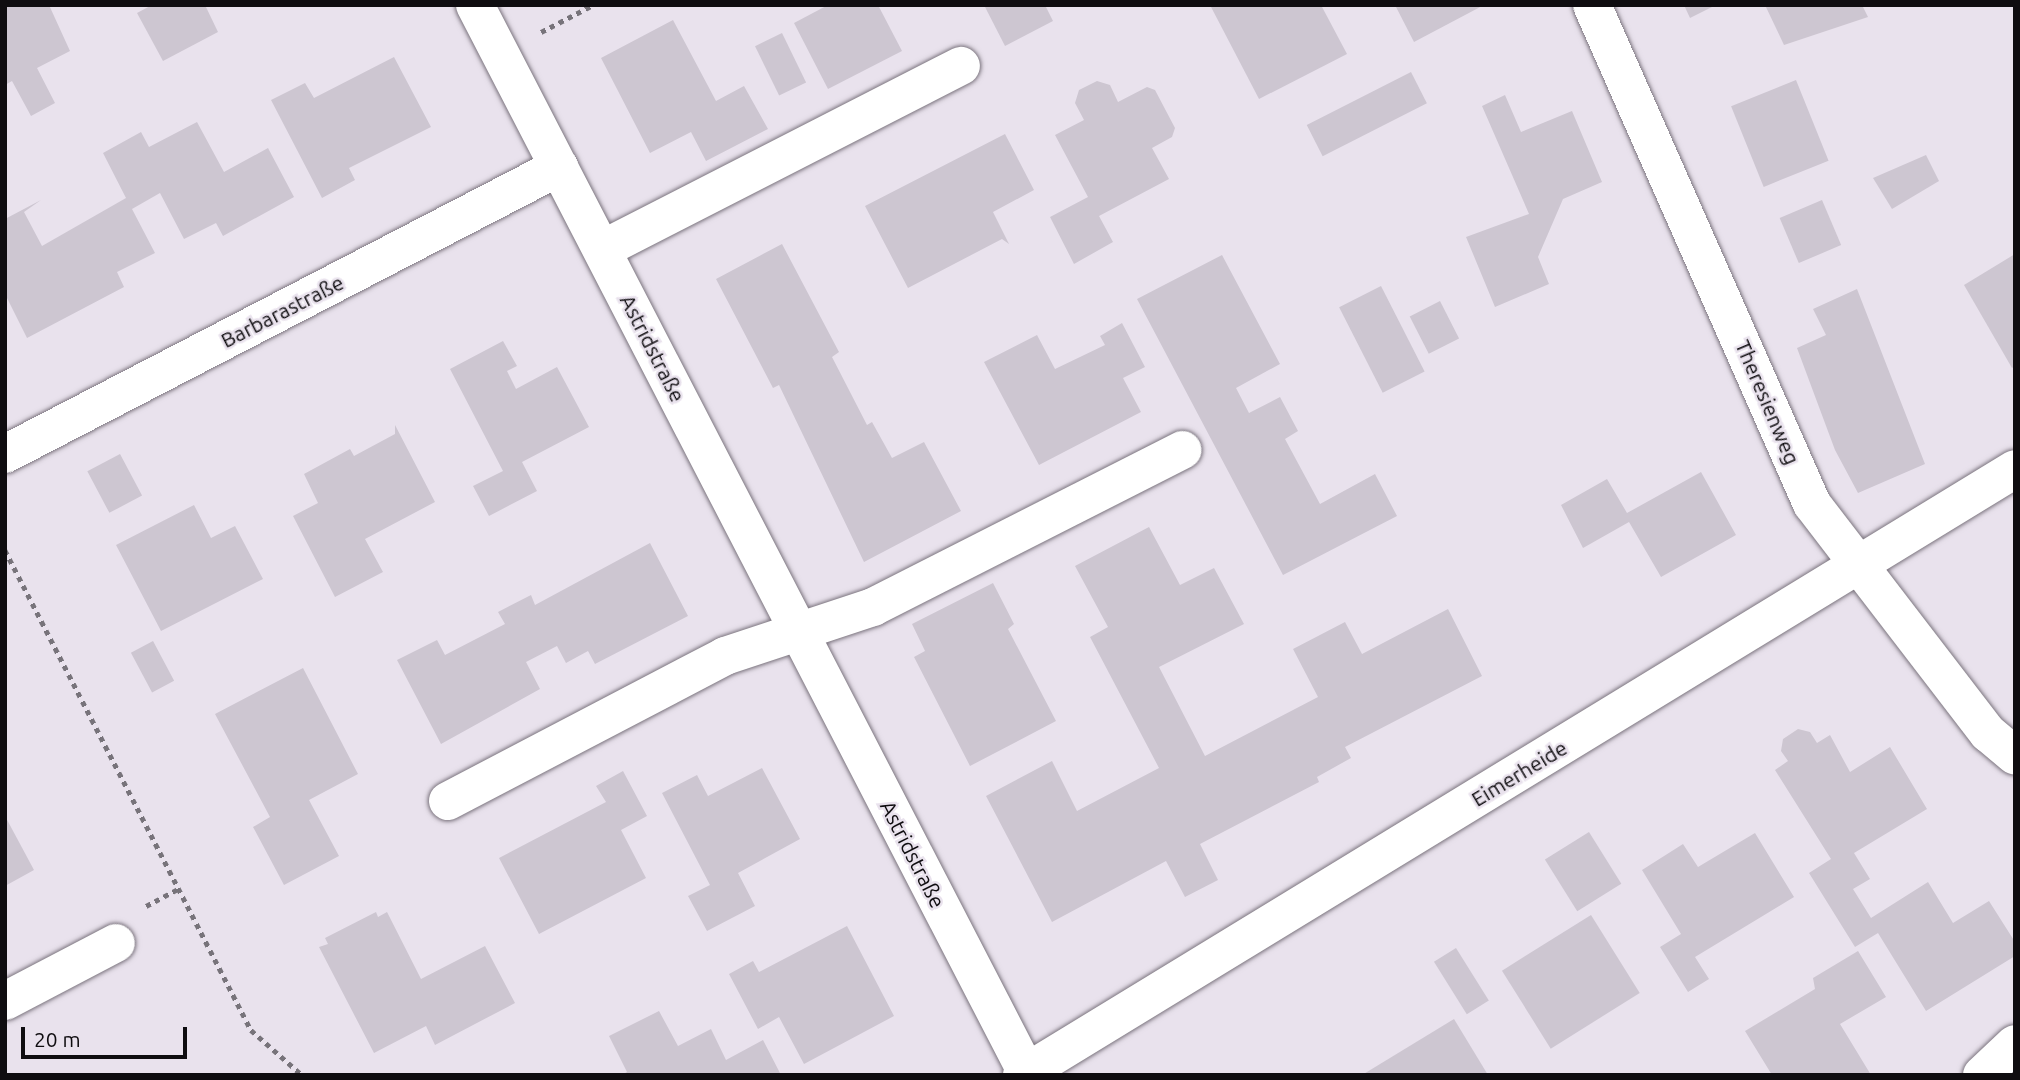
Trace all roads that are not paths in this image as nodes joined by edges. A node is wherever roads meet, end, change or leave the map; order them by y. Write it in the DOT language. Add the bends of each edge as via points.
graph roads {
  1 [pos="475,5"];
  2 [pos="1592,5"];
  3 [pos="961,65"];
  4 [pos="559,167"];
  5 [pos="603,249"];
  6 [pos="1182,450"];
  7 [pos="5,454"];
  8 [pos="2015,469"];
  9 [pos="1857,568"];
  10 [pos="799,633"];
  11 [pos="2015,756"];
  12 [pos="448,801"];
  13 [pos="116,943"];
  14 [pos="5,1001"];
  15 [pos="2015,1044"];
  16 [pos="1025,1074"];
  17 [pos="1982,1075"];
  1 -- 4 [label="street, Astridstraße"];
  2 -- 9 [label="street, Theresienweg" via="1812,504"];
  3 -- 5 [label="street"];
  4 -- 5 [label="street, Astridstraße"];
  4 -- 7 [label="street, Barbarastraße"];
  5 -- 10 [label="street, Astridstraße"];
  6 -- 10 [label="street" via="873,607"];
  8 -- 9 [label="street, Eimerheide"];
  9 -- 11 [label="street, Theresienweg" via="1989,733"];
  9 -- 16 [label="street, Eimerheide"];
  10 -- 12 [label="street" via="725,656"];
  10 -- 16 [label="street, Astridstraße"];
  13 -- 14 [label="street"];
  15 -- 17 [label="street"];
}
